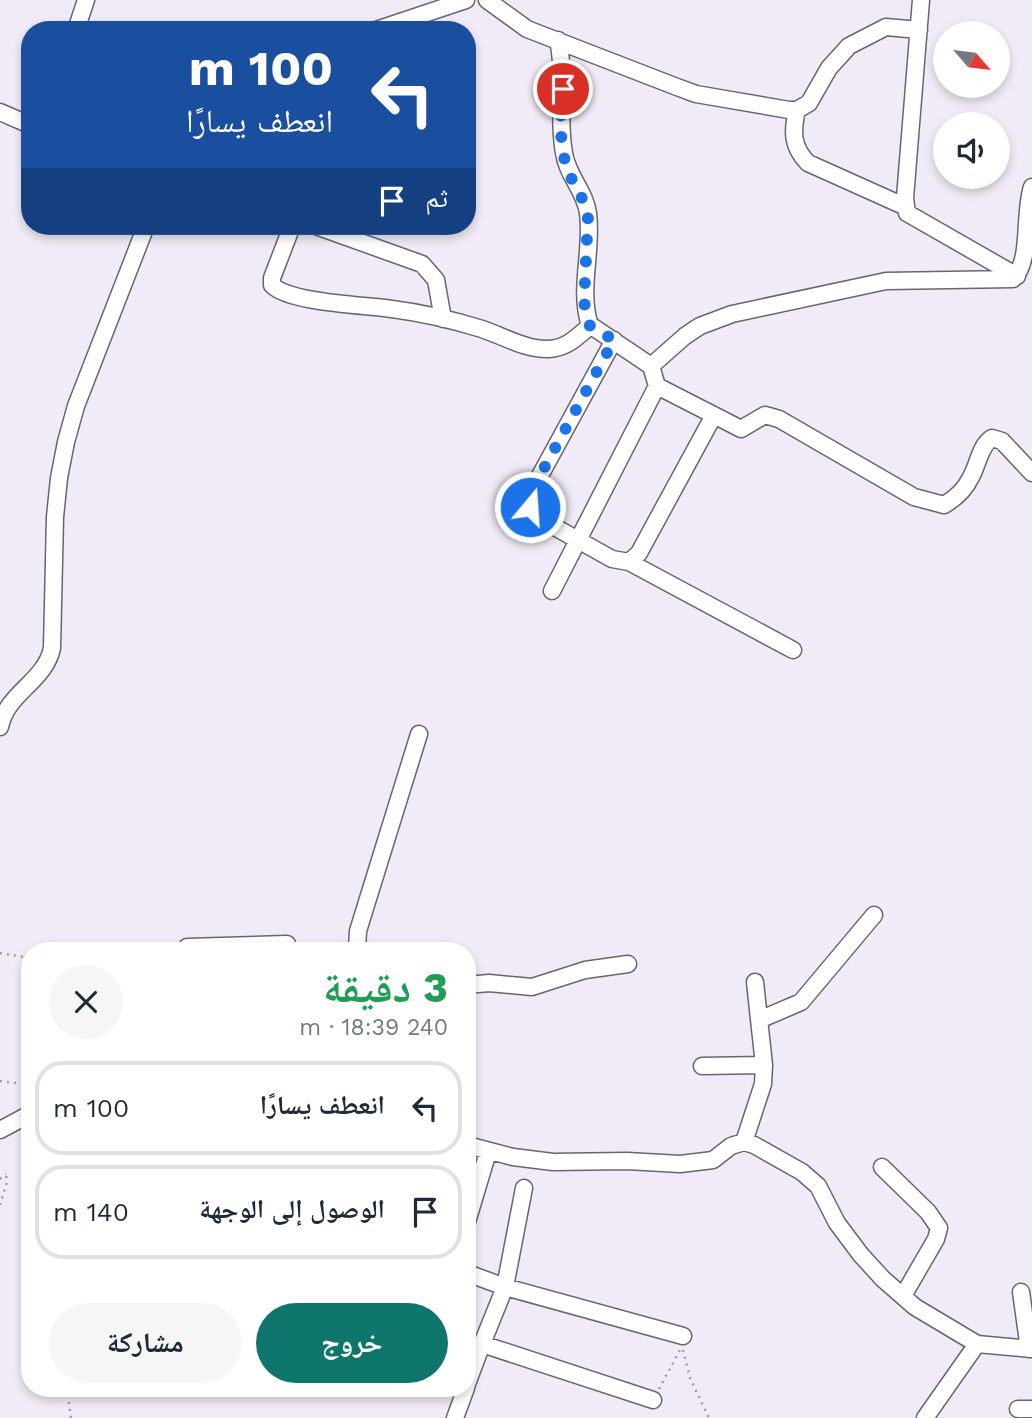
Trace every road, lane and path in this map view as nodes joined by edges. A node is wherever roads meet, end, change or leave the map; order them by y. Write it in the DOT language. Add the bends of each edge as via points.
graph roads {
  1 [pos="86,0"];
  2 [pos="466,0"];
  3 [pos="487,0"];
  4 [pos="921,0"];
  5 [pos="79,21"];
  6 [pos="403,21"];
  7 [pos="919,30"];
  8 [pos="558,40"];
  9 [pos="797,110"];
  10 [pos="0,112"];
  11 [pos="21,121"];
  12 [pos="1032,187"];
  13 [pos="906,207"];
  14 [pos="1029,234"];
  15 [pos="143,235"];
  16 [pos="289,235"];
  17 [pos="341,235"];
  18 [pos="1017,276"];
  19 [pos="443,319"];
  20 [pos="590,326"];
  21 [pos="614,340"];
  22 [pos="651,366"];
  23 [pos="657,386"];
  24 [pos="713,415"];
  25 [pos="1032,473"];
  26 [pos="578,540"];
  27 [pos="629,562"];
  28 [pos="552,591"];
  29 [pos="793,650"];
  30 [pos="0,727"];
  31 [pos="419,734"];
  32 [pos="874,915"];
  33 [pos="357,942"];
  34 [pos="0,953"];
  35 [pos="21,956"];
  36 [pos="628,964"];
  37 [pos="755,982"];
  38 [pos="476,984"];
  39 [pos="759,1020"];
  40 [pos="764,1065"];
  41 [pos="702,1066"];
  42 [pos="0,1081"];
  43 [pos="21,1084"];
  44 [pos="21,1119"];
  45 [pos="0,1130"];
  46 [pos="744,1142"];
  47 [pos="476,1148"];
  48 [pos="488,1152"];
  49 [pos="882,1167"];
  50 [pos="0,1179"];
  51 [pos="524,1188"];
  52 [pos="476,1192"];
  53 [pos="0,1205"];
  54 [pos="476,1276"];
  55 [pos="505,1287"];
  56 [pos="1021,1292"];
  57 [pos="903,1296"];
  58 [pos="682,1341"];
  59 [pos="482,1344"];
  60 [pos="977,1344"];
  61 [pos="1030,1349"];
  62 [pos="476,1361"];
  63 [pos="68,1397"];
  64 [pos="463,1397"];
  65 [pos="653,1400"];
  66 [pos="71,1418"];
  67 [pos="455,1418"];
  68 [pos="709,1418"];
  69 [pos="925,1418"];
  1 -- 5 [label="street"];
  2 -- 6 [label="street"];
  3 -- 8 [label="street" via="527,29"];
  4 -- 7 [label="street"];
  7 -- 9 [label="street" via="886,27 849,46 829,68 809,103"];
  7 -- 13 [label="street"];
  8 -- 9 [label="street" via="696,93"];
  8 -- 20 [label="street" via="564,153 588,215 584,302"];
  9 -- 13 [label="street" via="793,138 808,163"];
  10 -- 11 [label="street"];
  12 -- 14 [label="street"];
  13 -- 18 [label="street" via="911,218"];
  14 -- 18 [label="street"];
  15 -- 30 [label="street" via="66,442 55,517 49,663 6,707"];
  16 -- 19 [label="street" via="272,278 276,289 320,301"];
  17 -- 19 [label="street" via="422,264 436,280"];
  18 -- 22 [label="street" via="886,281 732,314 700,326"];
  19 -- 20 [label="street" via="534,348 563,346"];
  20 -- 21 [label="street"];
  21 -- 22 [label="street"];
  21 -- 26 [label="street" via="532,495 530,507 535,516"];
  22 -- 23 [label="street"];
  23 -- 24 [label="street"];
  23 -- 26 [label="street"];
  24 -- 25 [label="street" via="741,429 765,415 779,419 931,503 944,505 958,496 992,438 1002,441"];
  24 -- 27 [label="street" via="639,553"];
  26 -- 27 [label="street" via="620,562"];
  26 -- 28 [label="street"];
  27 -- 29 [label="street"];
  31 -- 33 [label="street"];
  32 -- 39 [label="street" via="801,1002"];
  34 -- 35 [label="path"];
  36 -- 38 [label="street" via="585,970 532,988"];
  37 -- 39 [label="street"];
  39 -- 40 [label="street"];
  40 -- 41 [label="street"];
  40 -- 46 [label="street" via="763,1084"];
  42 -- 43 [label="path"];
  44 -- 45 [label="street"];
  46 -- 48 [label="street" via="700,1164 553,1162"];
  46 -- 57 [label="street" via="802,1172 818,1186 861,1255"];
  47 -- 48 [label="street"];
  48 -- 52 [label="street"];
  49 -- 57 [label="street" via="929,1212 939,1228"];
  50 -- 53 [label="path" via="8,1177"];
  51 -- 55 [label="street"];
  54 -- 55 [label="street"];
  55 -- 58 [label="street"];
  55 -- 59 [label="street"];
  56 -- 61 [label="street"];
  57 -- 60 [label="street"];
  58 -- 65 [label="path"];
  58 -- 68 [label="path" via="690,1378"];
  59 -- 62 [label="street"];
  59 -- 65 [label="street"];
  60 -- 61 [label="street"];
  60 -- 69 [label="street"];
  63 -- 66 [label="path"];
  64 -- 67 [label="street"];
}
